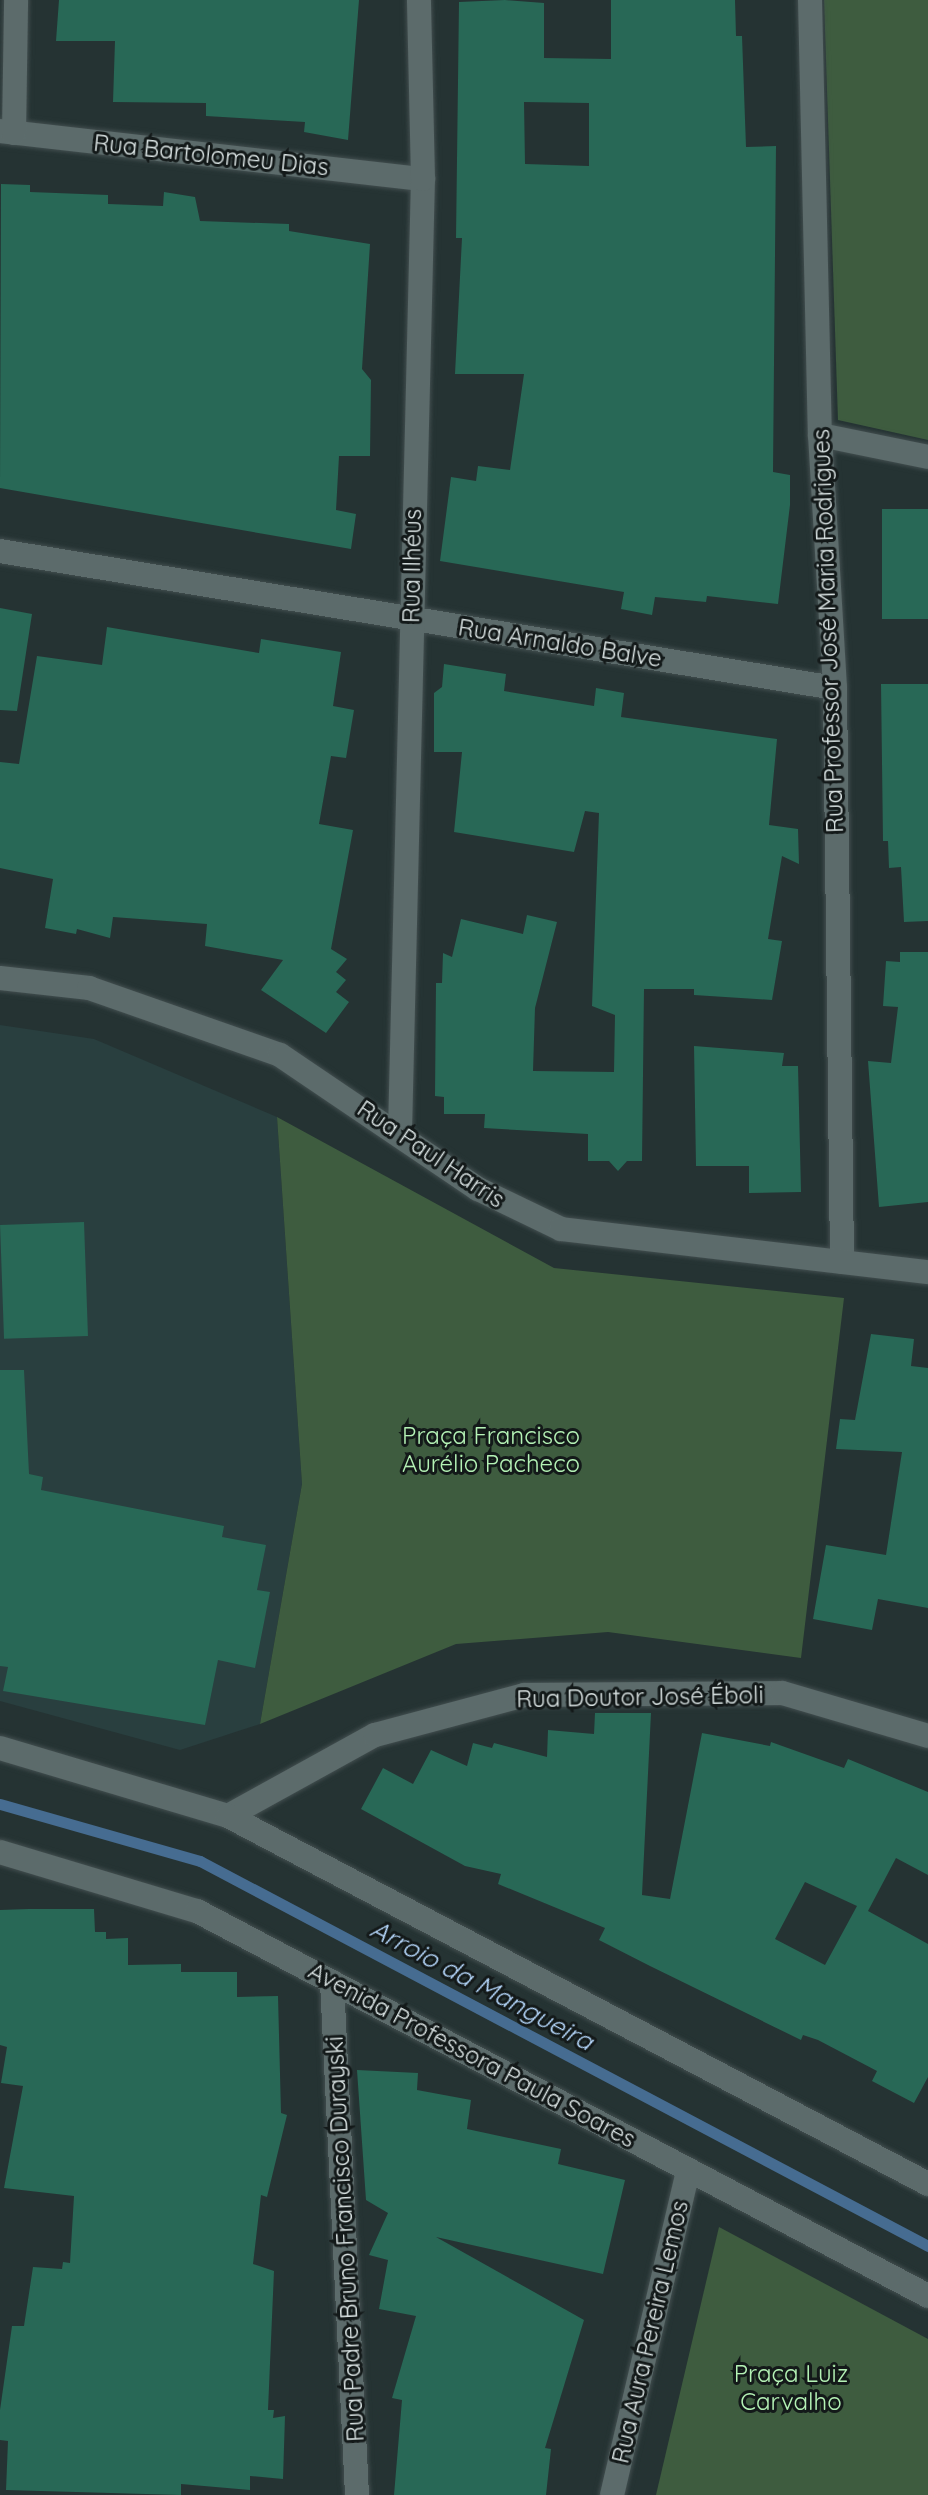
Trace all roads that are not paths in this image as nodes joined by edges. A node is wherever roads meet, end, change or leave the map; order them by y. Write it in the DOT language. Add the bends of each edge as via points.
graph roads {
  1 [pos="16,0"];
  2 [pos="419,0"];
  3 [pos="810,0"];
  4 [pos="7,132"];
  5 [pos="423,179"];
  6 [pos="820,435"];
  7 [pos="928,457"];
  8 [pos="0,551"];
  9 [pos="411,618"];
  10 [pos="835,688"];
  11 [pos="0,978"];
  12 [pos="400,1132"];
  13 [pos="842,1262"];
  14 [pos="928,1272"];
  15 [pos="928,1736"];
  16 [pos="0,1748"];
  17 [pos="228,1816"];
  18 [pos="0,1852"];
  19 [pos="332,1982"];
  20 [pos="688,2170"];
  21 [pos="928,2184"];
  22 [pos="928,2296"];
  23 [pos="357,2495"];
  24 [pos="612,2495"];
  1 -- 4 [label="street"];
  2 -- 5 [label="street, Rua Ilhéus"];
  3 -- 6 [label="street, Rua Professor José Maria Rodrigues"];
  4 -- 5 [label="street, Rua Bartolomeu Dias"];
  5 -- 9 [label="street, Rua Ilhéus"];
  6 -- 7 [label="street"];
  6 -- 10 [label="street, Rua Professor José Maria Rodrigues"];
  8 -- 9 [label="street, Rua Arnaldo Balve"];
  9 -- 10 [label="street, Rua Arnaldo Balve"];
  9 -- 12 [label="street, Rua Ilhéus"];
  10 -- 13 [label="street, Rua Professor José Maria Rodrigues"];
  11 -- 12 [label="street, Rua Paul Harris" via="89,988 280,1055"];
  12 -- 13 [label="street, Rua Paul Harris" via="478,1189 561,1229"];
  13 -- 14 [label="street, Rua Paul Harris"];
  15 -- 17 [label="street, Rua Doutor José Éboli" via="782,1693 524,1695 375,1735"];
  16 -- 17 [label="street"];
  17 -- 21 [label="street"];
  18 -- 19 [label="street, Avenida Professora Paula Soares" via="197,1911"];
  19 -- 20 [label="street, Avenida Professora Paula Soares"];
  19 -- 23 [label="street, Rua Padre Bruno Francisco Durayski"];
  20 -- 22 [label="street, Avenida Professora Paula Soares"];
  20 -- 24 [label="street, Rua Aura Pereira Lemos"];
}
